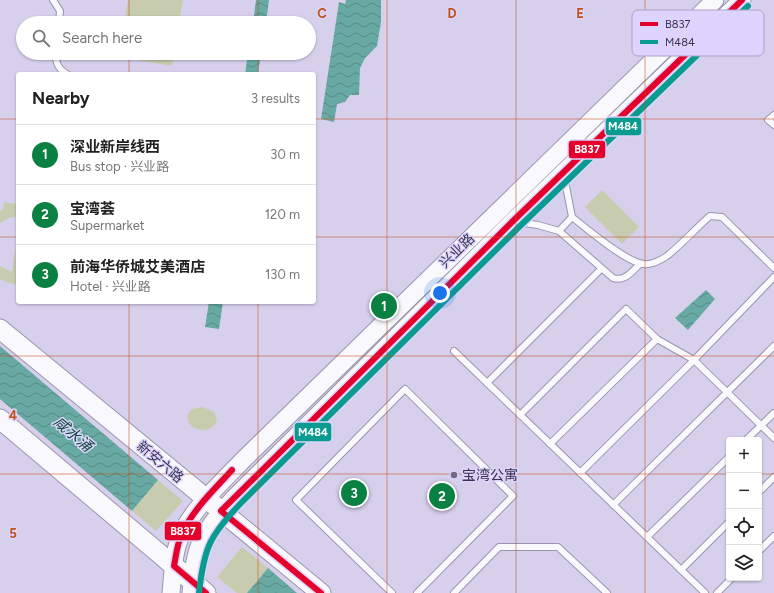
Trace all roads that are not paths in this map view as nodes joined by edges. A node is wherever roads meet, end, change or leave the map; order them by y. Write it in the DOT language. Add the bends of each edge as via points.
graph roads {
  1 [pos="715,0"];
  2 [pos="742,0"];
  3 [pos="52,1"];
  4 [pos="705,10"];
  5 [pos="732,10"];
  6 [pos="60,16"];
  7 [pos="658,56"];
  8 [pos="684,56"];
  9 [pos="56,60"];
  10 [pos="62,72"];
  11 [pos="774,115"];
  12 [pos="774,126"];
  13 [pos="563,173"];
  14 [pos="572,217"];
  15 [pos="513,221"];
  16 [pos="484,225"];
  17 [pos="559,231"];
  18 [pos="496,238"];
  19 [pos="640,264"];
  20 [pos="774,268"];
  21 [pos="601,269"];
  22 [pos="774,277"];
  23 [pos="0,329"];
  24 [pos="657,339"];
  25 [pos="774,346"];
  26 [pos="454,351"];
  27 [pos="694,360"];
  28 [pos="487,383"];
  29 [pos="727,392"];
  30 [pos="774,413"];
  31 [pos="520,415"];
  32 [pos="0,419"];
  33 [pos="761,426"];
  34 [pos="749,437"];
  35 [pos="774,438"];
  36 [pos="550,444"];
  37 [pos="726,460"];
  38 [pos="580,473"];
  39 [pos="774,477"];
  40 [pos="762,489"];
  41 [pos="206,500"];
  42 [pos="613,505"];
  43 [pos="221,511"];
  44 [pos="726,525"];
  45 [pos="774,536"];
  46 [pos="647,537"];
  47 [pos="762,548"];
  48 [pos="174,566"];
  49 [pos="681,570"];
  50 [pos="729,581"];
  51 [pos="196,589"];
  52 [pos="171,593"];
  53 [pos="321,593"];
  54 [pos="392,593"];
  55 [pos="417,593"];
  56 [pos="454,593"];
  57 [pos="608,593"];
  58 [pos="705,593"];
  59 [pos="717,593"];
  1 -- 4 [label="main road, 兴业路"];
  2 -- 5 [label="main road, 兴业路"];
  3 -- 6 [label="lane" via="60,11"];
  7 -- 16 [label="main road, 兴业路"];
  8 -- 13 [label="main road, 兴业路"];
  9 -- 10 [label="lane"];
  11 -- 12 [label="lane" via="768,120"];
  13 -- 14 [label="lane"];
  13 -- 15 [label="main road, 兴业路"];
  14 -- 17 [label="lane"];
  14 -- 19 [label="lane" via="625,257"];
  15 -- 17 [label="lane"];
  15 -- 18 [label="main road, 兴业路"];
  16 -- 18 [label="main road" via="484,237 489,240"];
  16 -- 41 [label="main road, 兴业路" via="244,458"];
  17 -- 21 [label="lane"];
  18 -- 43 [label="main road, 兴业路"];
  19 -- 20 [label="lane" via="654,263 667,256 710,216 722,217"];
  19 -- 21 [label="lane" via="617,280"];
  21 -- 28 [label="lane"];
  22 -- 27 [label="lane"];
  23 -- 41 [label="main road, 新安六路"];
  24 -- 27 [label="lane"];
  24 -- 31 [label="lane" via="626,309"];
  24 -- 36 [label="lane"];
  25 -- 29 [label="lane"];
  26 -- 28 [label="lane"];
  27 -- 29 [label="lane"];
  27 -- 38 [label="lane"];
  28 -- 31 [label="lane"];
  29 -- 33 [label="lane"];
  29 -- 42 [label="lane"];
  30 -- 33 [label="lane"];
  31 -- 36 [label="lane"];
  32 -- 48 [label="main road"];
  33 -- 34 [label="lane"];
  33 -- 35 [label="lane"];
  36 -- 38 [label="lane"];
  37 -- 46 [label="lane"];
  38 -- 42 [label="lane"];
  39 -- 40 [label="lane"];
  41 -- 43 [label="main road, 新安六路"];
  41 -- 48 [label="main road, 兴业路" via="181,534"];
  42 -- 46 [label="lane"];
  43 -- 51 [label="main road, 兴业路" via="202,539 198,551"];
  43 -- 53 [label="main road, 新安六路"];
  44 -- 49 [label="lane"];
  45 -- 47 [label="lane"];
  46 -- 49 [label="lane"];
  48 -- 51 [label="main road"];
  48 -- 52 [label="main road, 兴业路"];
  49 -- 58 [label="lane"];
  50 -- 59 [label="lane"];
  54 -- 55 [label="lane" via="296,500 405,389 513,496"];
  56 -- 57 [label="lane" via="499,547 558,547"];
}
